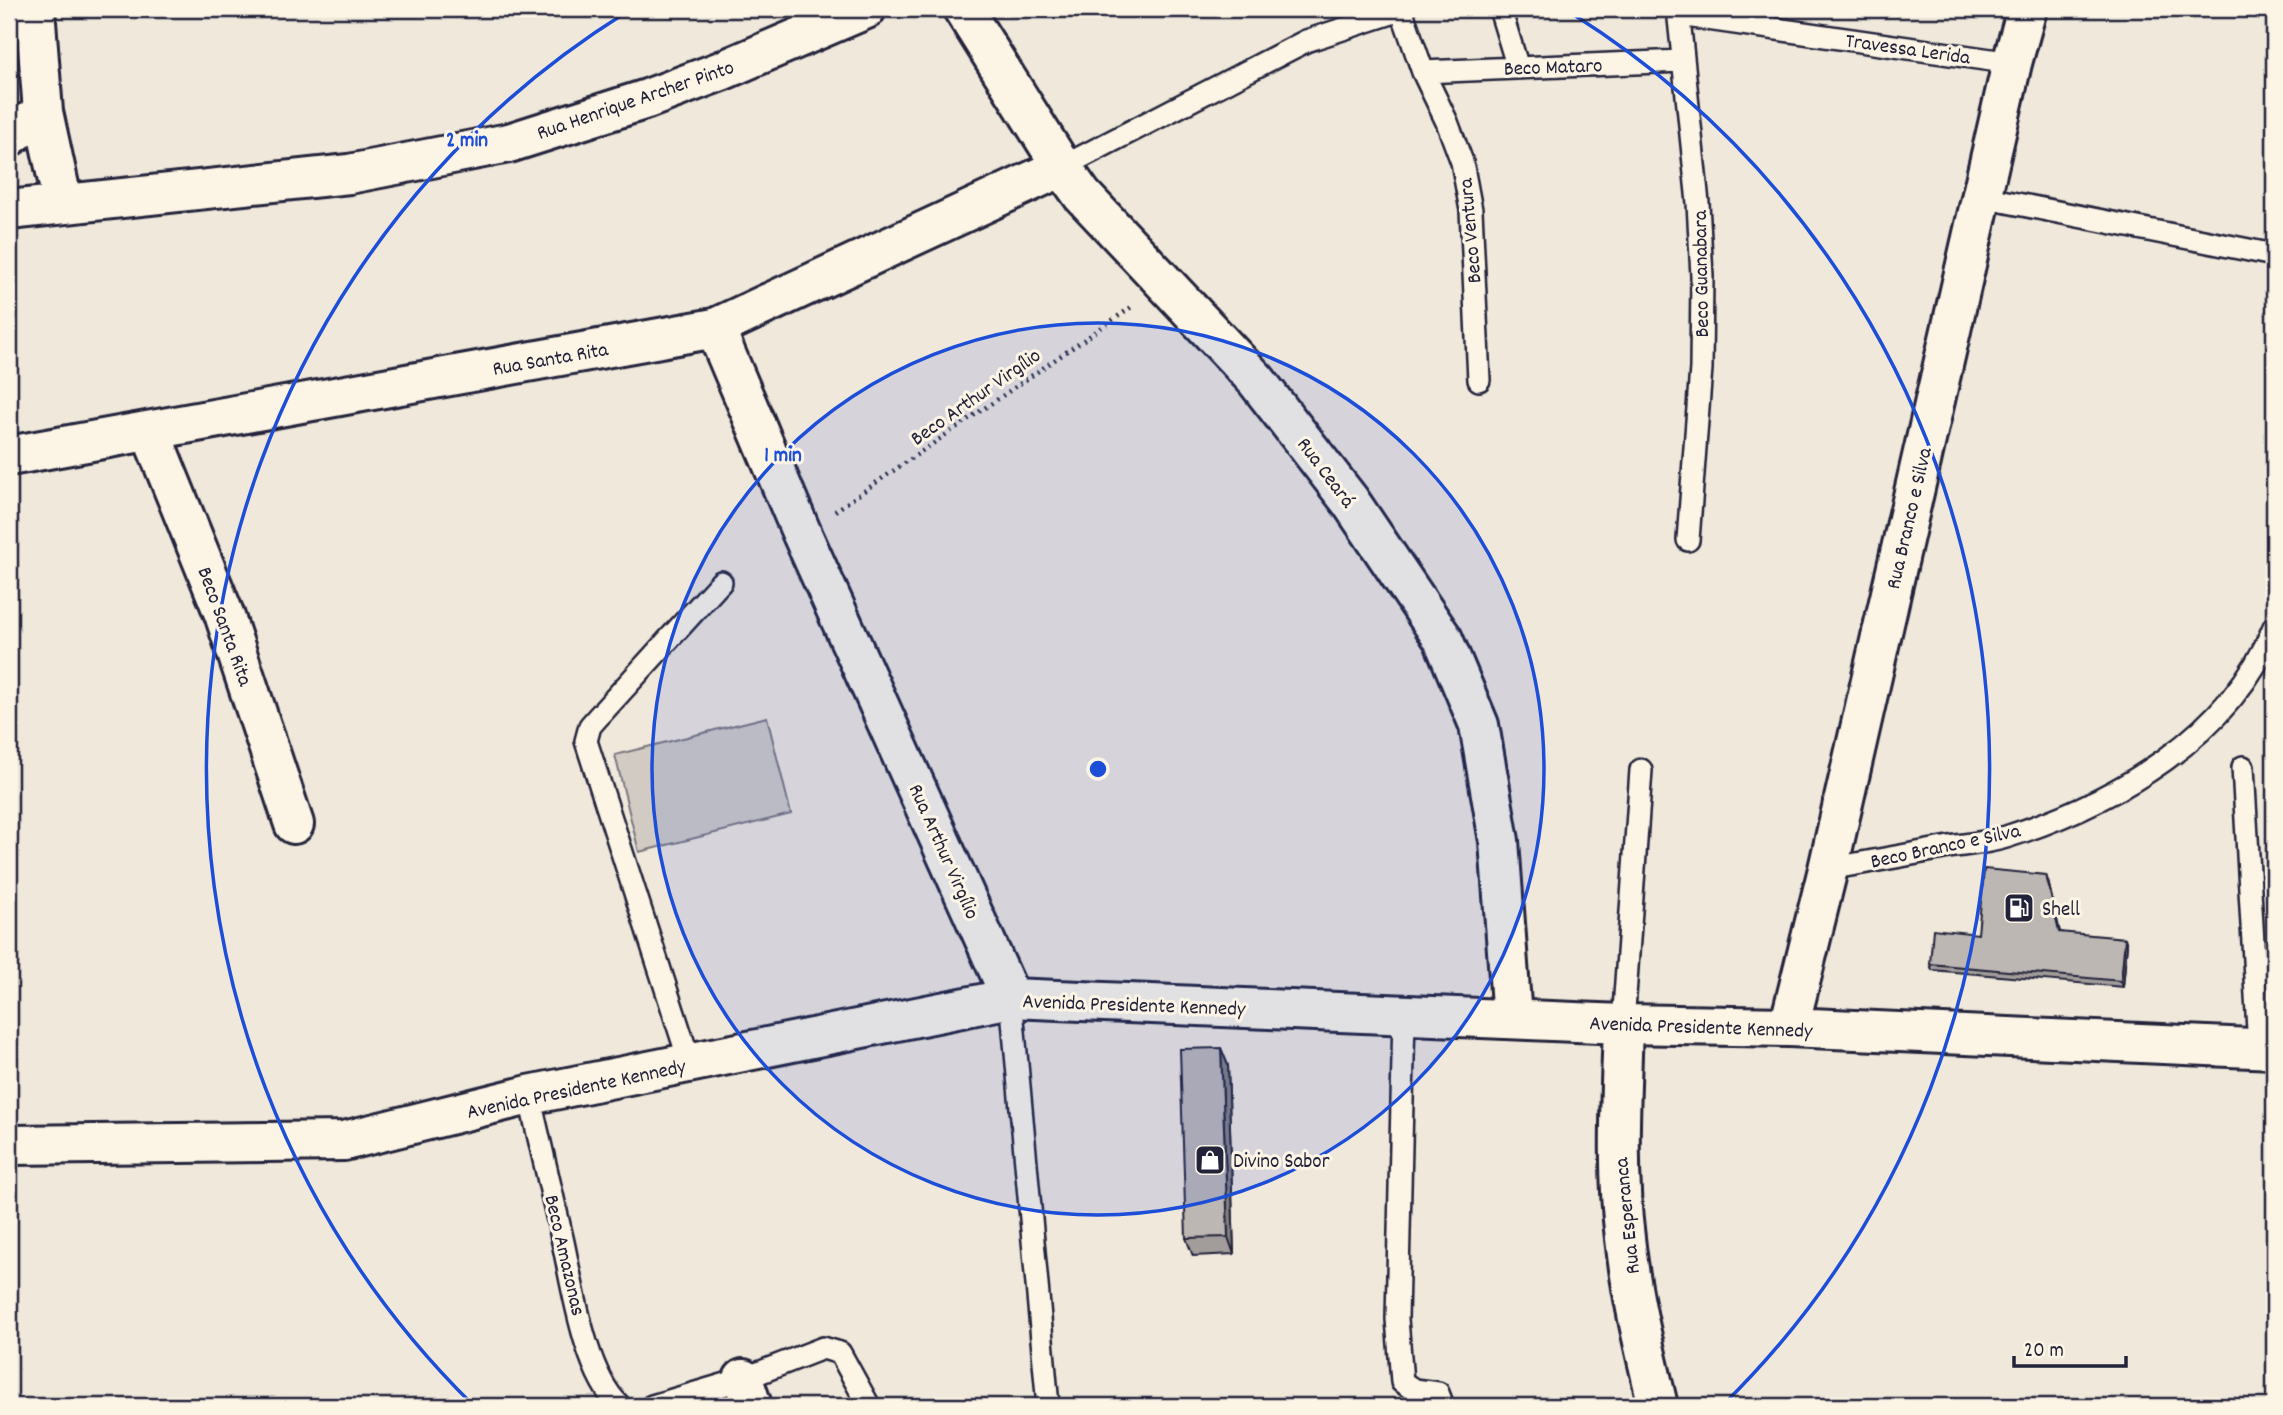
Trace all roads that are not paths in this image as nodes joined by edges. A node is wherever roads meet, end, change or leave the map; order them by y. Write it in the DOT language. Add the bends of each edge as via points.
graph roads {
  1 [pos="35,9"];
  2 [pos="866,9"];
  3 [pos="963,9"];
  4 [pos="1401,9"];
  5 [pos="1500,9"];
  6 [pos="2027,9"];
  7 [pos="1678,12"];
  8 [pos="1682,61"];
  9 [pos="2012,63"];
  10 [pos="1518,68"];
  11 [pos="1423,72"];
  12 [pos="43,112"];
  13 [pos="9,137"];
  14 [pos="1062,167"];
  15 [pos="1982,197"];
  16 [pos="63,204"];
  17 [pos="9,210"];
  18 [pos="2274,255"];
  19 [pos="715,328"];
  20 [pos="1479,380"];
  21 [pos="150,431"];
  22 [pos="9,456"];
  23 [pos="1688,540"];
  24 [pos="721,582"];
  25 [pos="2274,627"];
  26 [pos="2243,767"];
  27 [pos="1642,770"];
  28 [pos="294,824"];
  29 [pos="1828,869"];
  30 [pos="1011,998"];
  31 [pos="1404,1015"];
  32 [pos="1512,1019"];
  33 [pos="1623,1024"];
  34 [pos="1789,1027"];
  35 [pos="2266,1048"];
  36 [pos="690,1063"];
  37 [pos="529,1095"];
  38 [pos="9,1145"];
  39 [pos="747,1393"];
  40 [pos="620,1406"];
  41 [pos="652,1406"];
  42 [pos="869,1406"];
  43 [pos="1048,1406"];
  44 [pos="1443,1406"];
  45 [pos="1658,1406"];
  1 -- 12 [label="street"];
  2 -- 16 [label="street, Rua Henrique Archer Pinto" via="647,99 509,143 349,174"];
  3 -- 14 [label="street, Rua Ceará"];
  4 -- 11 [label="lane, Beco Ventura"];
  4 -- 14 [label="lane, Beco Ventura" via="1306,41"];
  5 -- 10 [label="lane"];
  6 -- 9 [label="street, Rua Branco e Silva"];
  7 -- 8 [label="lane, Beco Guanabara"];
  7 -- 9 [label="lane, Travessa Lerida"];
  8 -- 10 [label="lane, Beco Mataro"];
  8 -- 23 [label="lane, Beco Guanabara" via="1702,276 1701,368"];
  9 -- 15 [label="street, Rua Branco e Silva"];
  10 -- 11 [label="lane, Beco Mataro"];
  11 -- 20 [label="lane, Beco Ventura" via="1462,162 1471,210"];
  12 -- 13 [label="street"];
  12 -- 16 [label="street"];
  14 -- 19 [label="street, Rua Santa Rita"];
  14 -- 32 [label="street, Rua Ceará" via="1082,195 1256,380 1350,501 1443,639 1479,725 1499,841"];
  15 -- 18 [label="lane"];
  15 -- 29 [label="street, Rua Branco e Silva"];
  16 -- 17 [label="street, Rua Henrique Archer Pinto"];
  19 -- 21 [label="street, Rua Santa Rita"];
  19 -- 30 [label="street, Rua Arthur Virgílio" via="802,534"];
  21 -- 22 [label="street, Rua Santa Rita"];
  21 -- 28 [label="street, Beco Santa Rita" via="224,614"];
  24 -- 36 [label="lane" via="590,726 586,741"];
  25 -- 29 [label="lane, Beco Branco e Silva" via="2263,655 2221,713 2158,766 2091,804 2004,838"];
  26 -- 35 [label="lane"];
  27 -- 33 [label="lane"];
  29 -- 34 [label="street, Rua Branco e Silva"];
  30 -- 31 [label="street, Avenida Presidente Kennedy"];
  30 -- 36 [label="street, Avenida Presidente Kennedy"];
  30 -- 43 [label="lane, Rua Arthur Virgílio"];
  31 -- 32 [label="street, Avenida Presidente Kennedy"];
  31 -- 44 [label="lane" via="1397,1319 1402,1382 1414,1390 1438,1394"];
  32 -- 33 [label="street, Avenida Presidente Kennedy"];
  33 -- 34 [label="street, Avenida Presidente Kennedy"];
  33 -- 45 [label="street, Rua Esperanca" via="1619,1150 1625,1238"];
  34 -- 35 [label="street, Avenida Presidente Kennedy"];
  36 -- 37 [label="street, Avenida Presidente Kennedy"];
  37 -- 38 [label="street, Avenida Presidente Kennedy" via="344,1141"];
  37 -- 40 [label="lane, Beco Amazonas" via="584,1331 608,1394"];
  39 -- 41 [label="lane"];
  39 -- 42 [label="lane" via="823,1348 833,1349 840,1353"];
}
